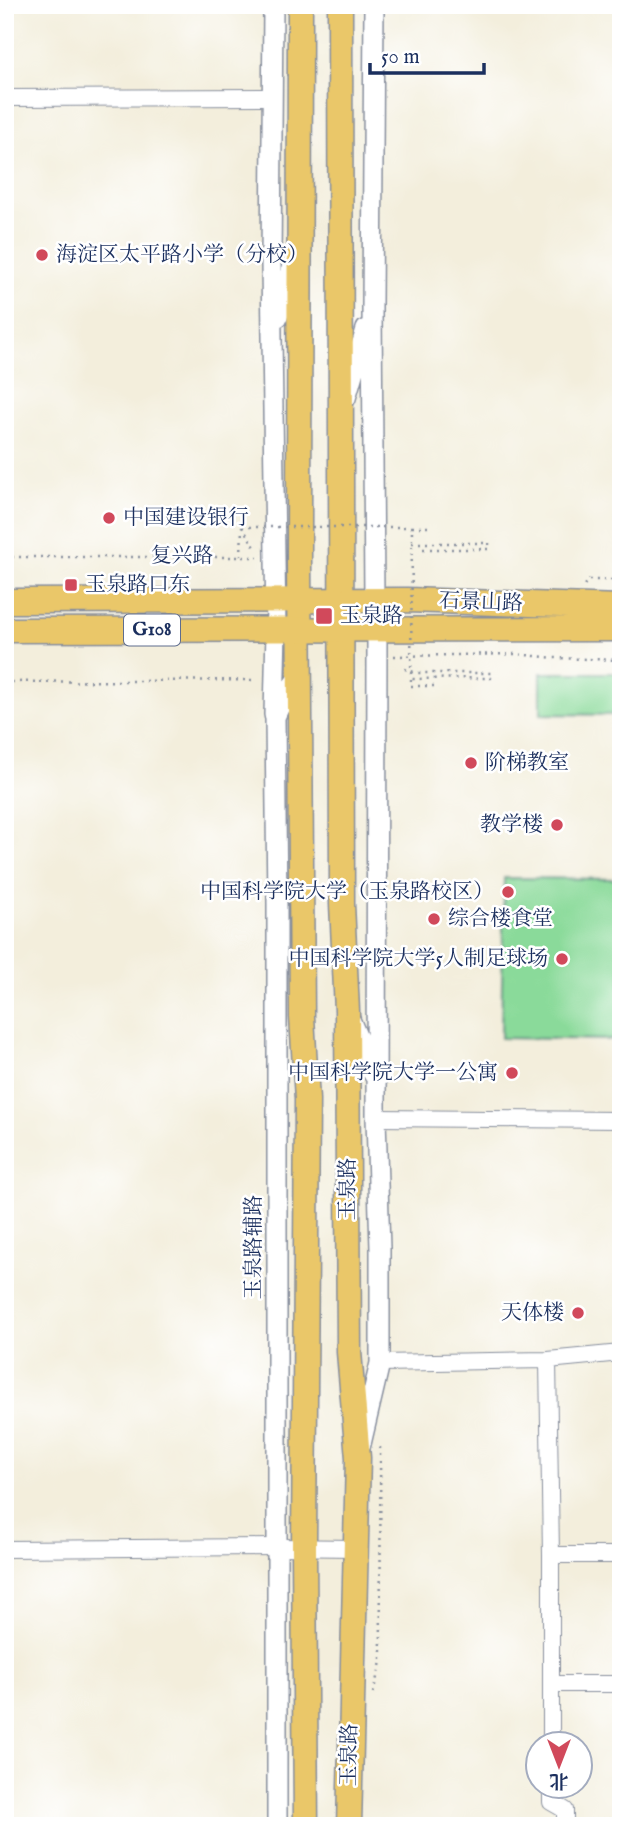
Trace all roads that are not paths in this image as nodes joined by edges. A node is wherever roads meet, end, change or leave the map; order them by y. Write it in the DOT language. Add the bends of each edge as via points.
graph roads {
  1 [pos="273,5"];
  2 [pos="300,5"];
  3 [pos="341,5"];
  4 [pos="374,5"];
  5 [pos="272,97"];
  6 [pos="5,98"];
  7 [pos="300,236"];
  8 [pos="372,307"];
  9 [pos="272,339"];
  10 [pos="341,415"];
  11 [pos="287,600"];
  12 [pos="341,600"];
  13 [pos="374,600"];
  14 [pos="5,601"];
  15 [pos="621,607"];
  16 [pos="341,628"];
  17 [pos="376,629"];
  18 [pos="621,629"];
  19 [pos="5,630"];
  20 [pos="288,630"];
  21 [pos="300,675"];
  22 [pos="275,717"];
  23 [pos="346,1011"];
  24 [pos="377,1084"];
  25 [pos="376,1118"];
  26 [pos="621,1120"];
  27 [pos="621,1353"];
  28 [pos="548,1360"];
  29 [pos="380,1363"];
  30 [pos="358,1458"];
  31 [pos="277,1547"];
  32 [pos="304,1548"];
  33 [pos="355,1548"];
  34 [pos="5,1549"];
  35 [pos="551,1555"];
  36 [pos="621,1555"];
  37 [pos="551,1684"];
  38 [pos="621,1684"];
  39 [pos="551,1730"];
  40 [pos="551,1800"];
  41 [pos="276,1826"];
  42 [pos="306,1826"];
  43 [pos="349,1826"];
  44 [pos="565,1826"];
  1 -- 5 [label="street, 玉泉路"];
  2 -- 7 [label="main road, 玉泉路"];
  3 -- 10 [label="main road, 玉泉路"];
  4 -- 8 [label="street"];
  5 -- 6 [label="street"];
  5 -- 9 [label="street, 玉泉路"];
  7 -- 9 [label="street"];
  7 -- 11 [label="main road, 玉泉路"];
  8 -- 10 [label="street"];
  8 -- 13 [label="street"];
  9 -- 11 [label="street, 玉泉路" via="267,554"];
  10 -- 12 [label="main road, 玉泉路"];
  11 -- 12 [label="main road, G108"];
  11 -- 14 [label="main road, G108"];
  11 -- 20 [label="main road, 玉泉路"];
  12 -- 13 [label="main road, 石景山路 / G108"];
  12 -- 16 [label="main road, 玉泉路"];
  13 -- 15 [label="main road, 石景山路 / G108"];
  13 -- 17 [label="street"];
  16 -- 17 [label="main road, 石景山路 / G108"];
  16 -- 20 [label="main road, G108"];
  16 -- 23 [label="main road, 玉泉路"];
  17 -- 18 [label="main road, 石景山路 / G108"];
  17 -- 24 [label="street"];
  19 -- 20 [label="main road, G108"];
  20 -- 21 [label="main road, 玉泉路"];
  20 -- 22 [label="street, 玉泉路" via="273,701"];
  21 -- 22 [label="street, 玉泉路辅路"];
  21 -- 32 [label="main road, 玉泉路" via="302,1017 307,1101"];
  22 -- 31 [label="street, 玉泉路辅路"];
  23 -- 24 [label="street"];
  23 -- 30 [label="main road, 玉泉路" via="349,1352"];
  24 -- 25 [label="street"];
  25 -- 26 [label="street"];
  25 -- 29 [label="street"];
  27 -- 28 [label="street"];
  28 -- 29 [label="street"];
  28 -- 35 [label="street"];
  29 -- 30 [label="street"];
  30 -- 33 [label="main road, 玉泉路"];
  31 -- 32 [label="street"];
  31 -- 34 [label="street"];
  31 -- 41 [label="street, 玉泉路辅路"];
  32 -- 33 [label="street"];
  32 -- 42 [label="main road, 玉泉路"];
  33 -- 43 [label="main road, 玉泉路"];
  35 -- 36 [label="street"];
  35 -- 37 [label="street"];
  37 -- 38 [label="street"];
  37 -- 39 [label="street"];
  40 -- 44 [label="street" via="565,1810"];
}
